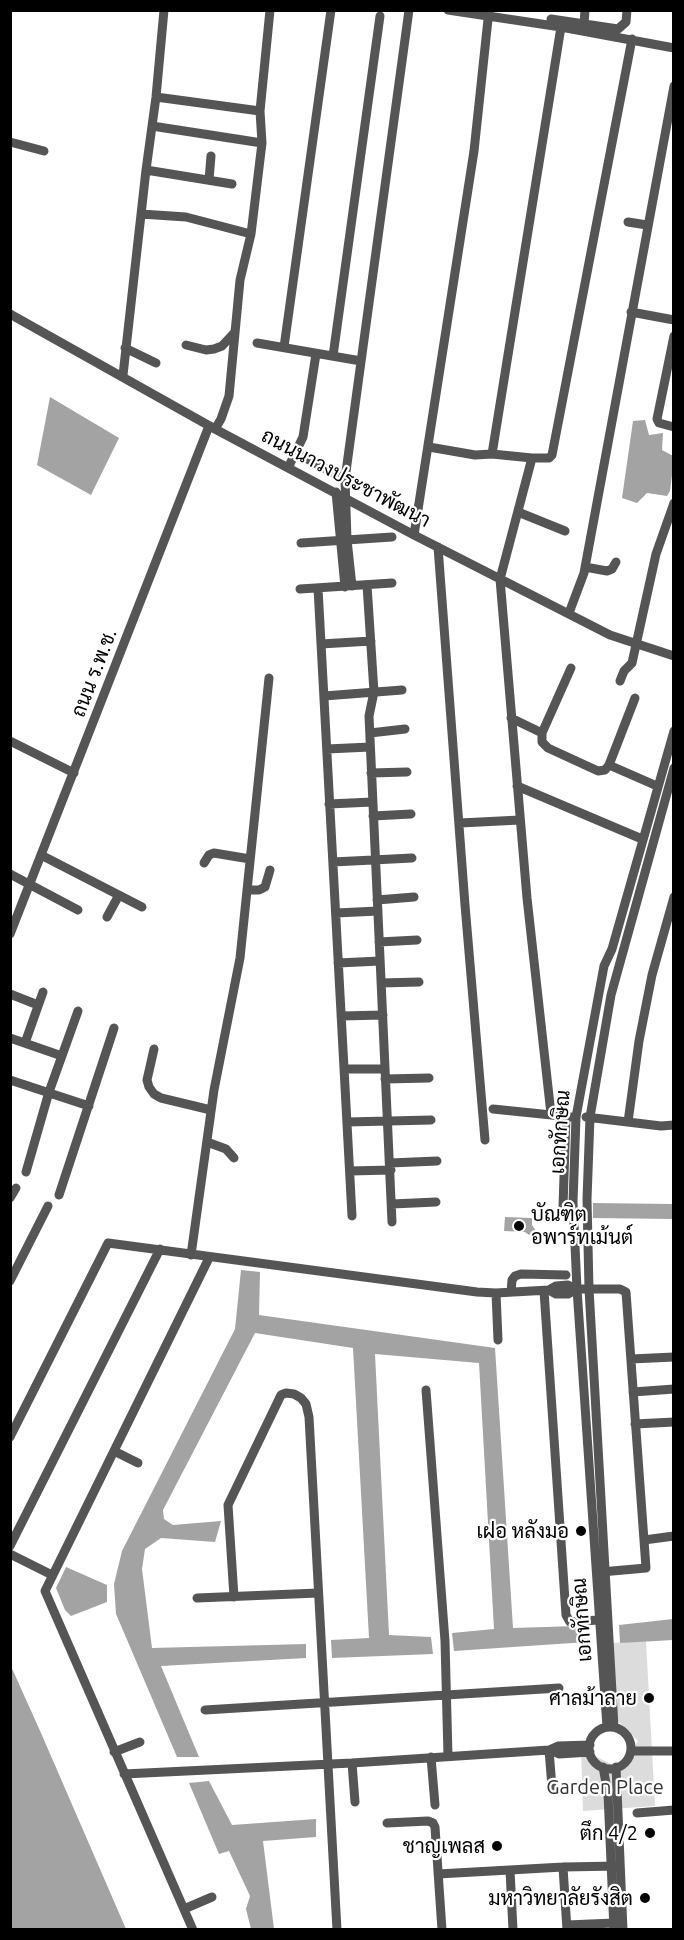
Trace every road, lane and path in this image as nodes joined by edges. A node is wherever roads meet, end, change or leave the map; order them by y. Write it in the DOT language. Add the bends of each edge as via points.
graph roads {
  1 [pos="164,10"];
  2 [pos="270,10"];
  3 [pos="331,10"];
  4 [pos="409,10"];
  5 [pos="448,10"];
  6 [pos="569,10"];
  7 [pos="585,10"];
  8 [pos="627,10"];
  9 [pos="489,13"];
  10 [pos="527,13"];
  11 [pos="380,16"];
  12 [pos="564,24"];
  13 [pos="584,24"];
  14 [pos="632,39"];
  15 [pos="674,48"];
  16 [pos="674,86"];
  17 [pos="156,97"];
  18 [pos="260,111"];
  19 [pos="152,126"];
  20 [pos="10,142"];
  21 [pos="262,143"];
  22 [pos="44,151"];
  23 [pos="211,156"];
  24 [pos="146,170"];
  25 [pos="209,180"];
  26 [pos="232,184"];
  27 [pos="141,214"];
  28 [pos="628,222"];
  29 [pos="647,225"];
  30 [pos="251,234"];
  31 [pos="631,312"];
  32 [pos="10,314"];
  33 [pos="674,320"];
  34 [pos="235,332"];
  35 [pos="674,336"];
  36 [pos="257,344"];
  37 [pos="186,345"];
  38 [pos="284,347"];
  39 [pos="125,348"];
  40 [pos="316,354"];
  41 [pos="333,356"];
  42 [pos="361,361"];
  43 [pos="156,363"];
  44 [pos="123,375"];
  45 [pos="212,427"];
  46 [pos="674,427"];
  47 [pos="429,447"];
  48 [pos="296,453"];
  49 [pos="492,454"];
  50 [pos="532,458"];
  51 [pos="288,468"];
  52 [pos="345,479"];
  53 [pos="340,494"];
  54 [pos="674,503"];
  55 [pos="518,512"];
  56 [pos="565,531"];
  57 [pos="414,535"];
  58 [pos="392,537"];
  59 [pos="344,540"];
  60 [pos="301,543"];
  61 [pos="438,547"];
  62 [pos="616,562"];
  63 [pos="585,567"];
  64 [pos="500,579"];
  65 [pos="392,583"];
  66 [pos="367,585"];
  67 [pos="349,587"];
  68 [pos="318,588"];
  69 [pos="300,589"];
  70 [pos="569,613"];
  71 [pos="371,640"];
  72 [pos="321,644"];
  73 [pos="636,645"];
  74 [pos="674,656"];
  75 [pos="571,668"];
  76 [pos="269,678"];
  77 [pos="620,681"];
  78 [pos="402,690"];
  79 [pos="374,692"];
  80 [pos="324,696"];
  81 [pos="635,698"];
  82 [pos="511,718"];
  83 [pos="405,729"];
  84 [pos="674,731"];
  85 [pos="370,733"];
  86 [pos="542,733"];
  87 [pos="10,741"];
  88 [pos="370,747"];
  89 [pos="327,749"];
  90 [pos="609,765"];
  91 [pos="674,768"];
  92 [pos="407,772"];
  93 [pos="74,773"];
  94 [pos="371,773"];
  95 [pos="517,786"];
  96 [pos="657,786"];
  97 [pos="372,802"];
  98 [pos="329,804"];
  99 [pos="411,814"];
  100 [pos="373,816"];
  101 [pos="520,820"];
  102 [pos="460,823"];
  103 [pos="642,839"];
  104 [pos="41,855"];
  105 [pos="412,858"];
  106 [pos="250,859"];
  107 [pos="375,860"];
  108 [pos="333,862"];
  109 [pos="204,863"];
  110 [pos="270,870"];
  111 [pos="10,874"];
  112 [pos="30,884"];
  113 [pos="247,890"];
  114 [pos="119,895"];
  115 [pos="414,897"];
  116 [pos="674,897"];
  117 [pos="377,900"];
  118 [pos="142,907"];
  119 [pos="78,910"];
  120 [pos="378,911"];
  121 [pos="336,913"];
  122 [pos="14,916"];
  123 [pos="107,917"];
  124 [pos="10,934"];
  125 [pos="417,940"];
  126 [pos="379,942"];
  127 [pos="380,961"];
  128 [pos="338,963"];
  129 [pos="418,982"];
  130 [pos="381,983"];
  131 [pos="43,992"];
  132 [pos="10,994"];
  133 [pos="38,1005"];
  134 [pos="78,1011"];
  135 [pos="382,1015"];
  136 [pos="341,1016"];
  137 [pos="114,1028"];
  138 [pos="10,1038"];
  139 [pos="25,1043"];
  140 [pos="154,1049"];
  141 [pos="62,1056"];
  142 [pos="345,1070"];
  143 [pos="385,1074"];
  144 [pos="429,1078"];
  145 [pos="10,1080"];
  146 [pos="49,1092"];
  147 [pos="89,1106"];
  148 [pos="493,1109"];
  149 [pos="211,1110"];
  150 [pos="551,1114"];
  151 [pos="572,1117"];
  152 [pos="590,1118"];
  153 [pos="431,1120"];
  154 [pos="347,1122"];
  155 [pos="388,1122"];
  156 [pos="627,1122"];
  157 [pos="674,1125"];
  158 [pos="485,1140"];
  159 [pos="207,1142"];
  160 [pos="234,1158"];
  161 [pos="437,1161"];
  162 [pos="391,1167"];
  163 [pos="350,1171"];
  164 [pos="26,1172"];
  165 [pos="16,1188"];
  166 [pos="59,1195"];
  167 [pos="10,1198"];
  168 [pos="436,1202"];
  169 [pos="392,1204"];
  170 [pos="48,1206"];
  171 [pos="352,1216"];
  172 [pos="392,1222"];
  173 [pos="160,1250"];
  174 [pos="191,1254"];
  175 [pos="209,1258"];
  176 [pos="566,1275"];
  177 [pos="10,1281"];
  178 [pos="577,1289"];
  179 [pos="589,1289"];
  180 [pos="547,1291"];
  181 [pos="511,1292"];
  182 [pos="496,1293"];
  183 [pos="498,1340"];
  184 [pos="674,1357"];
  185 [pos="631,1359"];
  186 [pos="674,1389"];
  187 [pos="426,1390"];
  188 [pos="633,1392"];
  189 [pos="674,1422"];
  190 [pos="635,1424"];
  191 [pos="10,1437"];
  192 [pos="114,1451"];
  193 [pos="138,1463"];
  194 [pos="674,1536"];
  195 [pos="644,1540"];
  196 [pos="10,1546"];
  197 [pos="10,1554"];
  198 [pos="607,1572"];
  199 [pos="596,1573"];
  200 [pos="52,1575"];
  201 [pos="318,1593"];
  202 [pos="234,1597"];
  203 [pos="197,1598"];
  204 [pos="598,1620"];
  205 [pos="605,1637"];
  206 [pos="559,1688"];
  207 [pos="446,1696"];
  208 [pos="324,1703"];
  209 [pos="205,1710"];
  210 [pos="611,1727"];
  211 [pos="140,1742"];
  212 [pos="590,1749"];
  213 [pos="550,1750"];
  214 [pos="673,1750"];
  215 [pos="631,1751"];
  216 [pos="114,1752"];
  217 [pos="448,1756"];
  218 [pos="431,1757"];
  219 [pos="674,1762"];
  220 [pos="352,1763"];
  221 [pos="327,1764"];
  222 [pos="603,1767"];
  223 [pos="616,1767"];
  224 [pos="124,1774"];
  225 [pos="552,1787"];
  226 [pos="355,1802"];
  227 [pos="435,1805"];
  228 [pos="674,1810"];
  229 [pos="637,1813"];
  230 [pos="387,1823"];
  231 [pos="615,1866"];
  232 [pos="563,1867"];
  233 [pos="510,1870"];
  234 [pos="438,1874"];
  235 [pos="212,1897"];
  236 [pos="184,1909"];
  237 [pos="614,1926"];
  238 [pos="567,1927"];
  239 [pos="193,1929"];
  240 [pos="336,1929"];
  241 [pos="442,1929"];
  242 [pos="513,1929"];
  243 [pos="623,1929"];
  1 -- 17 [label="street"];
  2 -- 18 [label="street, ถนน ร.พ.ช."];
  3 -- 38 [label="street"];
  4 -- 42 [label="street"];
  5 -- 9 [label="street"];
  6 -- 12 [label="street"];
  7 -- 13 [label="street"];
  8 -- 13 [label="street" via="626,22 618,29"];
  9 -- 10 [label="street"];
  9 -- 12 [label="street"];
  9 -- 47 [label="street" via="474,151"];
  10 -- 12 [label="street"];
  11 -- 41 [label="street"];
  12 -- 13 [label="street"];
  12 -- 14 [label="street"];
  12 -- 49 [label="street"];
  14 -- 15 [label="street"];
  14 -- 50 [label="street" via="555,449 549,458"];
  16 -- 29 [label="street"];
  17 -- 18 [label="street"];
  17 -- 19 [label="street"];
  18 -- 21 [label="street, ถนน ร.พ.ช."];
  19 -- 21 [label="street"];
  19 -- 24 [label="street"];
  20 -- 22 [label="street"];
  21 -- 30 [label="street, ถนน ร.พ.ช."];
  23 -- 25 [label="street"];
  24 -- 25 [label="street"];
  24 -- 27 [label="street"];
  25 -- 26 [label="street"];
  27 -- 30 [label="street" via="186,217"];
  27 -- 39 [label="street"];
  28 -- 29 [label="street"];
  29 -- 31 [label="street"];
  30 -- 34 [label="street, ถนน ร.พ.ช." via="240,280"];
  31 -- 33 [label="street"];
  31 -- 63 [label="street"];
  32 -- 44 [label="street, ถนนนาวงประชาพัฒนา"];
  34 -- 37 [label="street" via="214,349"];
  34 -- 45 [label="street, ถนน ร.พ.ช." via="229,396 221,419"];
  35 -- 46 [label="street" via="657,419"];
  36 -- 38 [label="street"];
  38 -- 40 [label="street"];
  39 -- 43 [label="street"];
  39 -- 44 [label="street"];
  40 -- 41 [label="street"];
  40 -- 48 [label="street" via="303,437"];
  41 -- 42 [label="street"];
  42 -- 52 [label="street"];
  44 -- 45 [label="street, ถนนนาวงประชาพัฒนา"];
  45 -- 51 [label="street, ถนนนาวงประชาพัฒนา"];
  45 -- 93 [label="street, ถนน ร.พ.ช."];
  47 -- 49 [label="street"];
  47 -- 57 [label="street"];
  48 -- 51 [label="street"];
  48 -- 52 [label="street"];
  49 -- 50 [label="street"];
  50 -- 55 [label="street"];
  51 -- 53 [label="street, ถนนนาวงประชาพัฒนา"];
  52 -- 53 [label="street"];
  53 -- 57 [label="street, ถนนนาวงประชาพัฒนา"];
  53 -- 59 [label="street"];
  54 -- 73 [label="street" via="656,554"];
  55 -- 56 [label="street"];
  55 -- 64 [label="street"];
  57 -- 61 [label="street, ถนนนาวงประชาพัฒนา"];
  58 -- 59 [label="street"];
  59 -- 60 [label="street"];
  59 -- 67 [label="street"];
  61 -- 64 [label="street, ถนนนาวงประชาพัฒนา"];
  61 -- 102 [label="street"];
  62 -- 63 [label="street" via="607,571"];
  63 -- 70 [label="street"];
  64 -- 70 [label="street, ถนนนาวงประชาพัฒนา"];
  64 -- 82 [label="street"];
  65 -- 66 [label="street"];
  66 -- 67 [label="street"];
  66 -- 71 [label="street"];
  67 -- 68 [label="street"];
  68 -- 69 [label="street"];
  68 -- 72 [label="street"];
  70 -- 73 [label="street, ถนนนาวงประชาพัฒนา"];
  71 -- 72 [label="street"];
  71 -- 79 [label="street"];
  72 -- 80 [label="street"];
  73 -- 74 [label="street, ถนนนาวงประชาพัฒนา"];
  73 -- 77 [label="street" via="632,663"];
  75 -- 86 [label="street"];
  76 -- 106 [label="street"];
  78 -- 79 [label="street"];
  79 -- 80 [label="street"];
  79 -- 85 [label="street" via="369,706"];
  80 -- 89 [label="street"];
  81 -- 90 [label="street"];
  82 -- 86 [label="street"];
  82 -- 95 [label="street"];
  83 -- 85 [label="street"];
  84 -- 96 [label="street, เอกทักษิณ"];
  85 -- 88 [label="street"];
  86 -- 90 [label="street" via="542,742 548,748 598,771"];
  87 -- 93 [label="street"];
  88 -- 89 [label="street"];
  88 -- 94 [label="street"];
  89 -- 98 [label="street"];
  90 -- 96 [label="street"];
  91 -- 152 [label="street" via="611,995"];
  92 -- 94 [label="street"];
  93 -- 104 [label="street, ถนน ร.พ.ช."];
  94 -- 97 [label="street"];
  95 -- 101 [label="street"];
  95 -- 103 [label="street"];
  96 -- 103 [label="street, เอกทักษิณ"];
  97 -- 98 [label="street"];
  97 -- 100 [label="street"];
  98 -- 108 [label="street"];
  99 -- 100 [label="street"];
  100 -- 107 [label="street"];
  101 -- 102 [label="street"];
  101 -- 150 [label="street"];
  102 -- 158 [label="street"];
  103 -- 151 [label="street, เอกทักษิณ" via="604,966"];
  104 -- 112 [label="street, ถนน ร.พ.ช."];
  104 -- 114 [label="street"];
  105 -- 107 [label="street"];
  106 -- 109 [label="street" via="214,853"];
  106 -- 113 [label="street"];
  107 -- 108 [label="street"];
  107 -- 117 [label="street"];
  108 -- 121 [label="street"];
  110 -- 113 [label="street" via="264,887"];
  111 -- 112 [label="street"];
  112 -- 119 [label="street"];
  112 -- 122 [label="street, ถนน ร.พ.ช."];
  113 -- 149 [label="street" via="240,958"];
  114 -- 118 [label="street"];
  114 -- 123 [label="street"];
  115 -- 117 [label="street"];
  116 -- 156 [label="street" via="650,986"];
  117 -- 120 [label="street"];
  120 -- 121 [label="street"];
  120 -- 126 [label="street"];
  121 -- 128 [label="street"];
  122 -- 124 [label="street, ถนน ร.พ.ช."];
  125 -- 126 [label="street"];
  126 -- 127 [label="street"];
  127 -- 128 [label="street"];
  127 -- 130 [label="street"];
  128 -- 136 [label="street"];
  129 -- 130 [label="street"];
  130 -- 135 [label="street"];
  131 -- 133 [label="street"];
  132 -- 133 [label="street"];
  133 -- 139 [label="street"];
  134 -- 141 [label="street"];
  135 -- 136 [label="street"];
  135 -- 143 [label="street"];
  136 -- 142 [label="street"];
  137 -- 147 [label="street"];
  138 -- 139 [label="street"];
  139 -- 141 [label="street"];
  140 -- 149 [label="street" via="147,1080 154,1094"];
  141 -- 146 [label="street"];
  142 -- 143 [label="street"];
  142 -- 154 [label="street"];
  143 -- 144 [label="street"];
  143 -- 155 [label="street"];
  145 -- 146 [label="street"];
  146 -- 147 [label="street"];
  146 -- 164 [label="street"];
  147 -- 166 [label="street"];
  148 -- 150 [label="street"];
  149 -- 159 [label="street"];
  150 -- 151 [label="street"];
  151 -- 152 [label="street"];
  151 -- 178 [label="street, เอกทักษิณ" via="563,1207 574,1219"];
  152 -- 156 [label="street"];
  152 -- 179 [label="street"];
  153 -- 155 [label="street"];
  154 -- 155 [label="street"];
  154 -- 163 [label="street"];
  155 -- 162 [label="street"];
  156 -- 157 [label="street"];
  159 -- 160 [label="street" via="226,1149"];
  159 -- 174 [label="street"];
  161 -- 162 [label="street"];
  162 -- 163 [label="street"];
  162 -- 169 [label="street"];
  163 -- 171 [label="street"];
  165 -- 167 [label="street"];
  168 -- 169 [label="street"];
  169 -- 172 [label="street"];
  170 -- 177 [label="street"];
  173 -- 174 [label="street"];
  173 -- 191 [label="street" via="108,1243"];
  173 -- 196 [label="street"];
  174 -- 175 [label="street"];
  175 -- 182 [label="street"];
  175 -- 192 [label="street"];
  176 -- 181 [label="street" via="515,1275"];
  178 -- 179 [label="street"];
  178 -- 180 [label="street" via="568,1294"];
  178 -- 199 [label="street, เอกทักษิณ"];
  179 -- 185 [label="street" via="625,1289"];
  179 -- 198 [label="street"];
  180 -- 181 [label="street"];
  180 -- 204 [label="street" via="566,1615 570,1622"];
  181 -- 182 [label="street"];
  182 -- 183 [label="street"];
  184 -- 185 [label="street"];
  185 -- 188 [label="street"];
  186 -- 188 [label="street"];
  187 -- 207 [label="street"];
  188 -- 190 [label="street"];
  189 -- 190 [label="street"];
  190 -- 195 [label="street"];
  192 -- 193 [label="street"];
  192 -- 200 [label="street"];
  194 -- 195 [label="street"];
  195 -- 198 [label="street" via="646,1569"];
  197 -- 200 [label="street"];
  198 -- 199 [label="street"];
  198 -- 205 [label="street"];
  199 -- 204 [label="street, เอกทักษิณ"];
  200 -- 216 [label="street" via="46,1596"];
  201 -- 202 [label="street"];
  201 -- 202 [label="street" via="309,1417 301,1398 286,1393 281,1395 228,1504"];
  201 -- 208 [label="street"];
  202 -- 203 [label="street"];
  204 -- 205 [label="street, เอกทักษิณ"];
  205 -- 210 [label="street, เอกทักษิณ"];
  206 -- 207 [label="street"];
  207 -- 208 [label="street"];
  207 -- 217 [label="street"];
  208 -- 209 [label="street"];
  208 -- 221 [label="street"];
  210 -- 212 [label="street" via="596,1733"];
  210 -- 215 [label="street" via="624,1732"];
  211 -- 216 [label="street"];
  212 -- 213 [label="street" via="559,1754"];
  212 -- 222 [label="street"];
  213 -- 217 [label="street"];
  213 -- 225 [label="street"];
  214 -- 215 [label="street"];
  214 -- 219 [label="street"];
  215 -- 223 [label="street" via="626,1761"];
  216 -- 224 [label="street"];
  217 -- 218 [label="street"];
  218 -- 220 [label="street"];
  218 -- 227 [label="street"];
  220 -- 221 [label="street"];
  220 -- 226 [label="street"];
  221 -- 224 [label="street"];
  221 -- 240 [label="street"];
  222 -- 223 [label="street"];
  222 -- 231 [label="street"];
  223 -- 231 [label="street"];
  224 -- 236 [label="street"];
  228 -- 229 [label="street"];
  230 -- 234 [label="street" via="433,1823"];
  231 -- 232 [label="street"];
  231 -- 237 [label="street"];
  231 -- 243 [label="street"];
  232 -- 233 [label="street"];
  232 -- 238 [label="street"];
  233 -- 234 [label="street"];
  233 -- 242 [label="street"];
  234 -- 241 [label="street"];
  235 -- 236 [label="street"];
  236 -- 239 [label="street"];
  237 -- 238 [label="street"];
}
